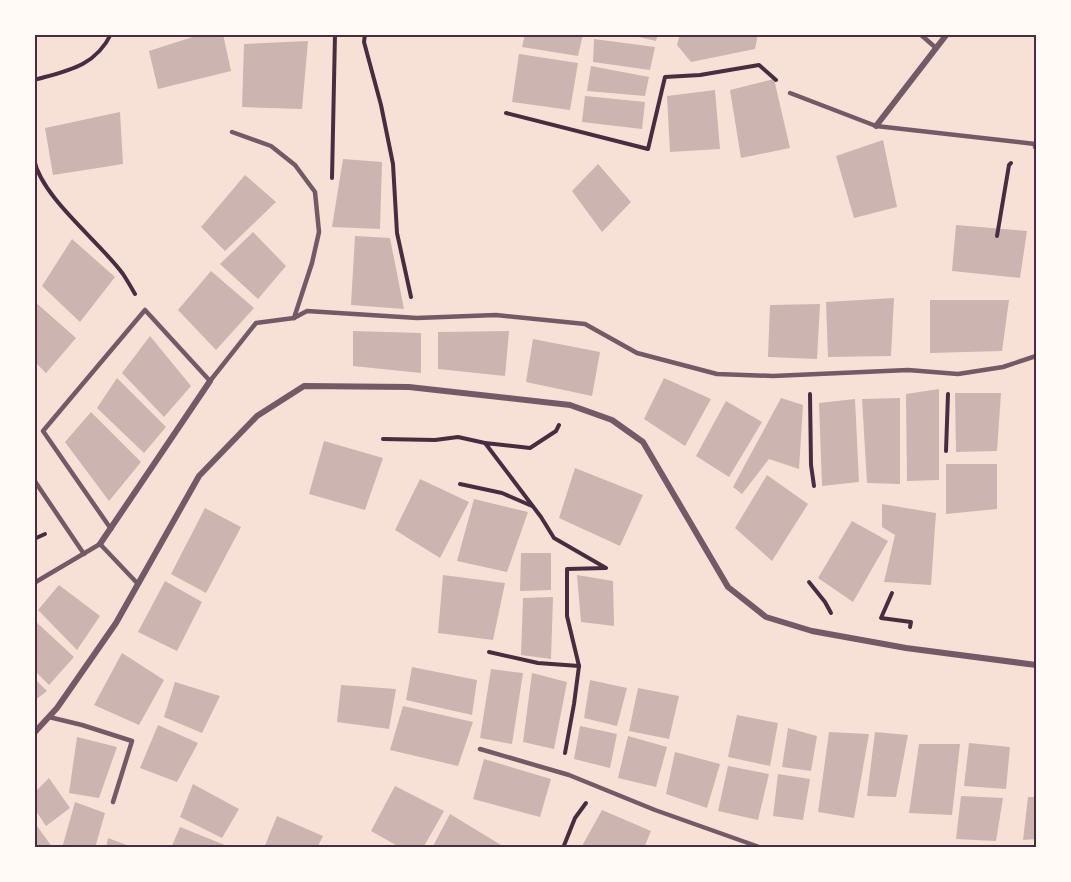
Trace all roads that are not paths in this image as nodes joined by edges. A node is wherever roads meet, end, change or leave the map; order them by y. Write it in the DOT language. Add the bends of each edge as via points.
graph roads {
  1 [pos="920,34"];
  2 [pos="947,34"];
  3 [pos="936,48"];
  4 [pos="790,93"];
  5 [pos="876,126"];
  6 [pos="232,132"];
  7 [pos="1036,145"];
  8 [pos="294,318"];
  9 [pos="1036,356"];
  10 [pos="210,381"];
  11 [pos="34,480"];
  12 [pos="111,529"];
  13 [pos="100,544"];
  14 [pos="84,554"];
  15 [pos="34,583"];
  16 [pos="138,584"];
  17 [pos="1036,665"];
  18 [pos="49,717"];
  19 [pos="34,733"];
  20 [pos="480,749"];
  21 [pos="113,802"];
  22 [pos="762,848"];
  1 -- 3 [label="lane"];
  2 -- 3 [label="street"];
  3 -- 5 [label="street"];
  4 -- 5 [label="lane"];
  5 -- 7 [label="lane"];
  6 -- 8 [label="lane" via="271,146 294,165 315,192 319,232"];
  8 -- 9 [label="lane" via="307,311 417,318 496,315 585,324 637,352 717,374 908,370 958,374 1003,367"];
  8 -- 10 [label="lane" via="256,323"];
  10 -- 12 [label="street"];
  10 -- 12 [label="lane" via="145,310 43,431"];
  11 -- 14 [label="lane"];
  12 -- 13 [label="street"];
  13 -- 14 [label="lane"];
  13 -- 16 [label="lane"];
  14 -- 15 [label="lane"];
  16 -- 17 [label="street" via="199,476 257,416 304,386 410,387 570,405 612,420 643,442 728,587 766,617 812,631 906,648"];
  16 -- 18 [label="street" via="116,623"];
  18 -- 19 [label="street"];
  18 -- 21 [label="lane" via="132,741"];
  20 -- 22 [label="lane" via="562,772"];
}
